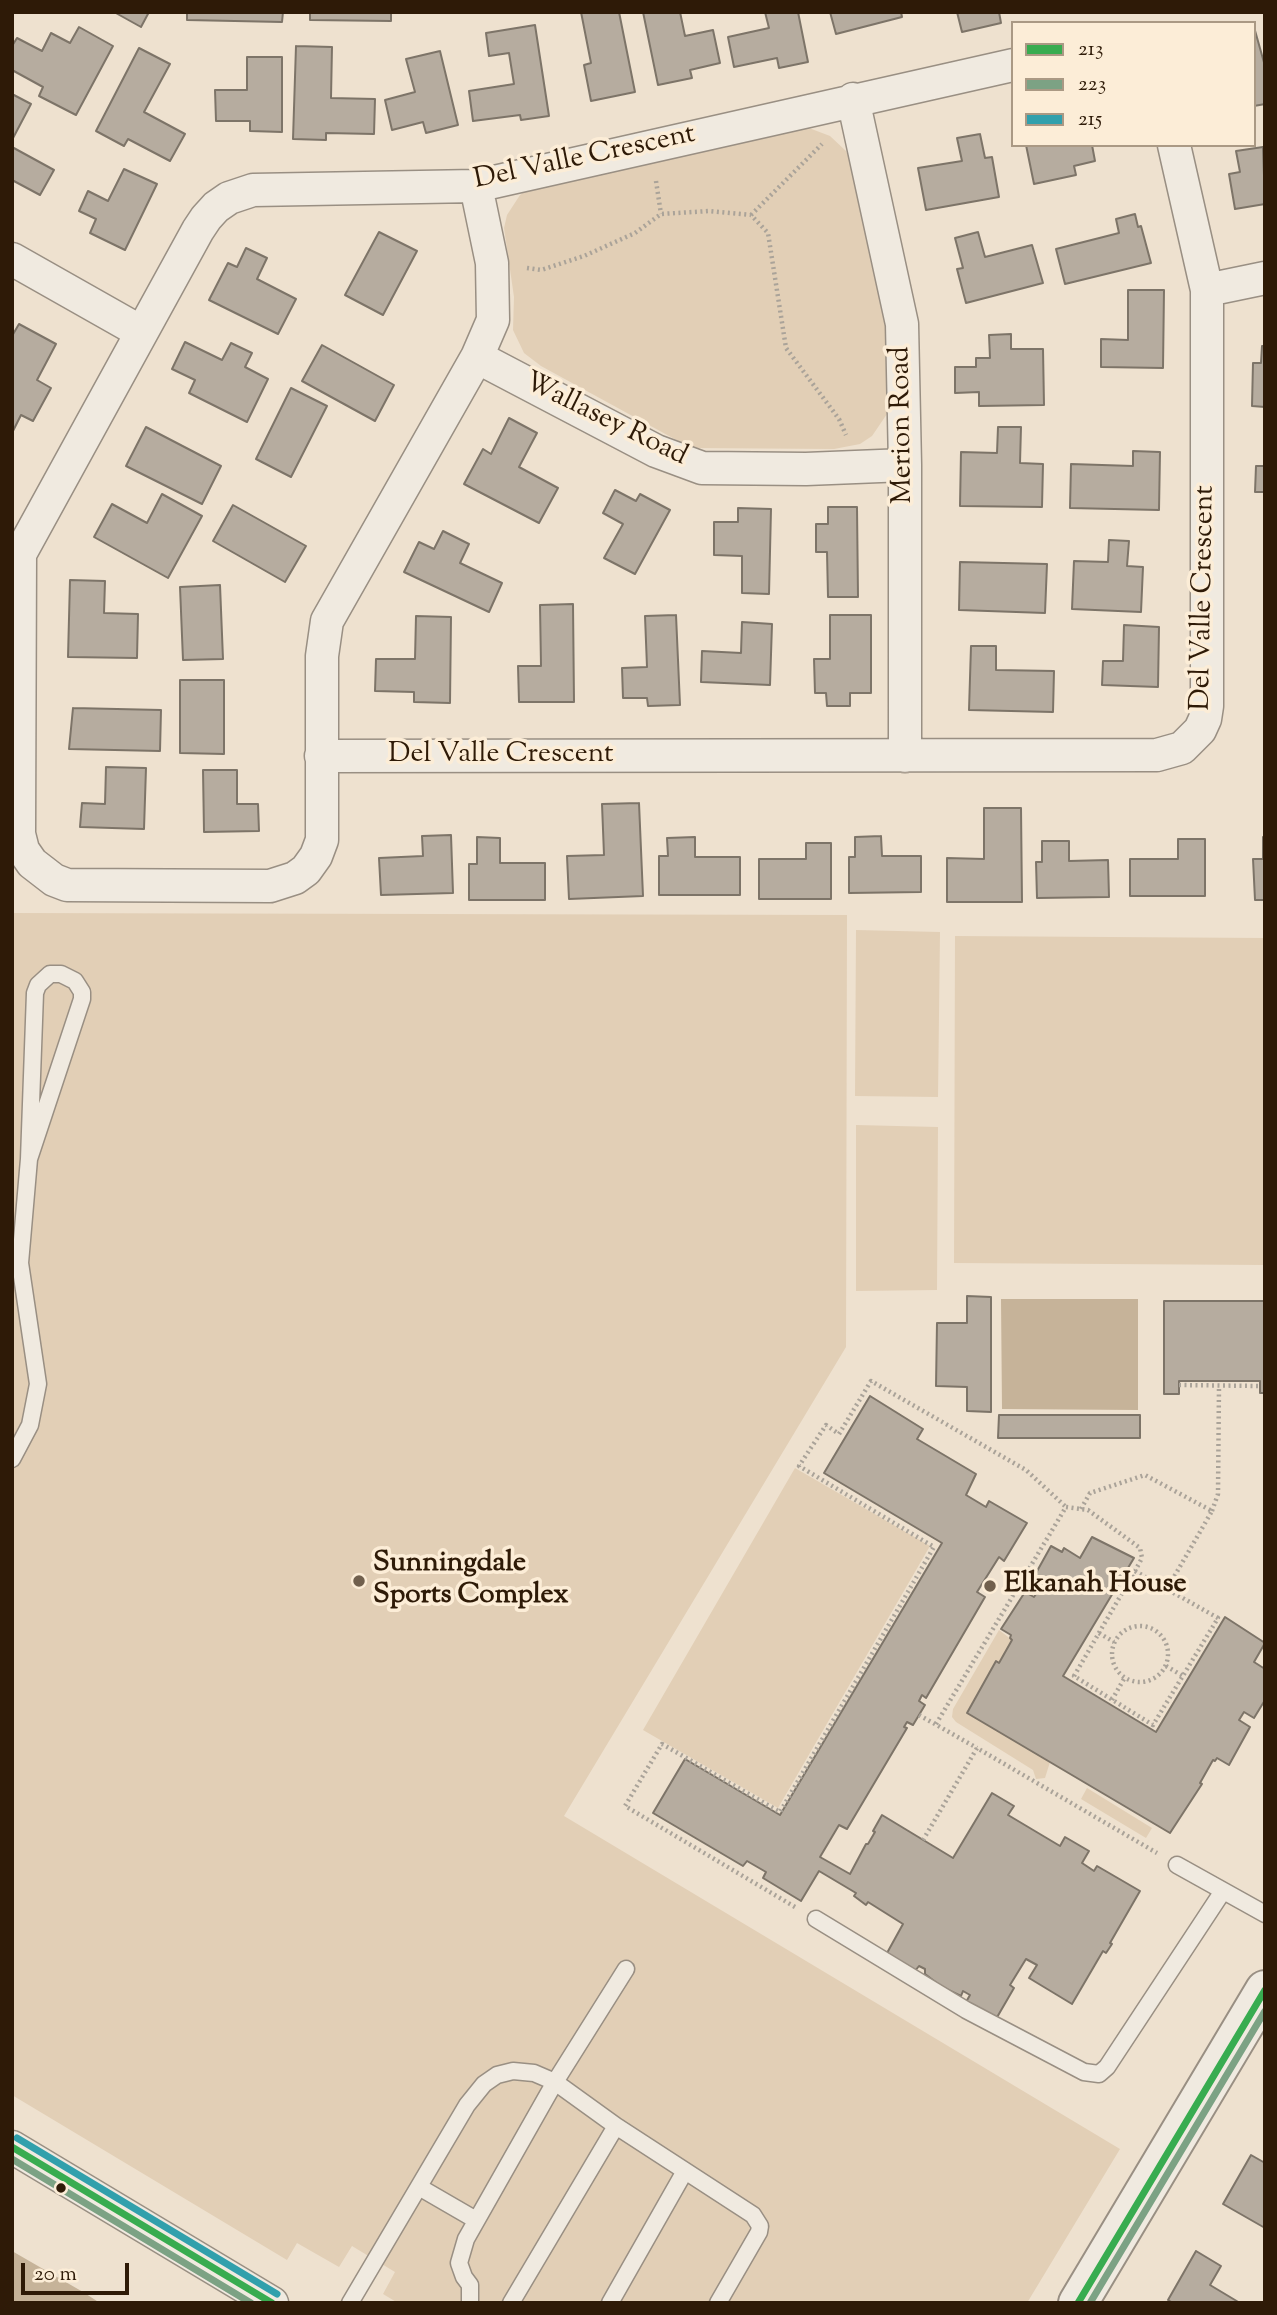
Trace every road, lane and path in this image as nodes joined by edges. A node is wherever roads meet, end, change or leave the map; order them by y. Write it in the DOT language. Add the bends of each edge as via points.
graph roads {
  1 [pos="1011,66"];
  2 [pos="855,111"];
  3 [pos="1174,147"];
  4 [pos="476,186"];
  5 [pos="751,215"];
  6 [pos="12,259"];
  7 [pos="492,263"];
  8 [pos="1265,278"];
  9 [pos="1207,290"];
  10 [pos="141,332"];
  11 [pos="477,357"];
  12 [pos="905,465"];
  13 [pos="861,467"];
  14 [pos="321,756"];
  15 [pos="905,756"];
  16 [pos="29,1159"];
  17 [pos="1179,1385"];
  18 [pos="1260,1385"];
  19 [pos="1219,1386"];
  20 [pos="12,1459"];
  21 [pos="1066,1507"];
  22 [pos="1081,1509"];
  23 [pos="1212,1511"];
  24 [pos="1135,1571"];
  25 [pos="1167,1589"];
  26 [pos="1099,1633"];
  27 [pos="1114,1642"];
  28 [pos="1166,1666"];
  29 [pos="1183,1676"];
  30 [pos="1125,1677"];
  31 [pos="1112,1699"];
  32 [pos="919,1715"];
  33 [pos="936,1724"];
  34 [pos="977,1748"];
  35 [pos="923,1840"];
  36 [pos="1177,1865"];
  37 [pos="1223,1891"];
  38 [pos="1265,1914"];
  39 [pos="816,1919"];
  40 [pos="626,1969"];
  41 [pos="1265,1990"];
  42 [pos="555,2082"];
  43 [pos="616,2126"];
  44 [pos="12,2147"];
  45 [pos="685,2171"];
  46 [pos="419,2187"];
  47 [pos="476,2220"];
  48 [pos="272,2303"];
  49 [pos="350,2303"];
  50 [pos="470,2303"];
  51 [pos="511,2303"];
  52 [pos="610,2303"];
  53 [pos="718,2303"];
  54 [pos="1078,2303"];
  1 -- 2 [label="street, Del Valle Crescent"];
  2 -- 4 [label="street, Del Valle Crescent"];
  2 -- 5 [label="path"];
  2 -- 12 [label="street, Merion Road" via="902,324"];
  3 -- 9 [label="street, Del Valle Crescent"];
  4 -- 7 [label="street"];
  4 -- 10 [label="street, Del Valle Crescent" via="266,189 229,198 206,218"];
  5 -- 7 [label="path" via="709,211 662,214 635,233 541,270"];
  5 -- 13 [label="path" via="768,233 786,348 839,419"];
  6 -- 10 [label="street"];
  7 -- 11 [label="street" via="493,320"];
  8 -- 9 [label="street"];
  9 -- 15 [label="street, Del Valle Crescent" via="1207,706 1200,730 1182,748 1157,755"];
  10 -- 14 [label="street, Del Valle Crescent" via="20,554 19,834 23,850 42,873 67,885 283,884 306,870 322,840"];
  11 -- 13 [label="street, Wallasey Road" via="656,452 702,468"];
  11 -- 14 [label="street" via="327,621 321,656"];
  12 -- 13 [label="street, Wallasey Road"];
  12 -- 15 [label="street, Merion Road"];
  14 -- 15 [label="street, Del Valle Crescent"];
  16 -- 16 [label="lane" via="35,993 50,974 61,974 79,986 82,999"];
  16 -- 20 [label="lane" via="20,1263 38,1384 30,1425"];
  17 -- 19 [label="path"];
  18 -- 19 [label="path"];
  19 -- 23 [label="path" via="1218,1494"];
  21 -- 22 [label="path"];
  21 -- 33 [label="path"];
  21 -- 39 [label="path" via="1026,1470 872,1381 839,1434 826,1425 799,1466 934,1547 779,1812 662,1744 625,1806"];
  22 -- 23 [label="path" via="1090,1493 1145,1475"];
  22 -- 24 [label="path" via="1140,1548 1143,1558"];
  23 -- 25 [label="path"];
  24 -- 25 [label="path"];
  24 -- 26 [label="path"];
  25 -- 29 [label="path" via="1218,1618"];
  26 -- 27 [label="path"];
  26 -- 31 [label="path" via="1073,1676"];
  27 -- 28 [label="path" via="1126,1629 1143,1626 1160,1633 1168,1649"];
  27 -- 30 [label="path" via="1112,1659"];
  28 -- 29 [label="path"];
  28 -- 30 [label="path" via="1154,1679 1136,1682"];
  29 -- 31 [label="path" via="1153,1725"];
  30 -- 31 [label="path"];
  32 -- 33 [label="path"];
  33 -- 34 [label="path"];
  34 -- 35 [label="path"];
  34 -- 36 [label="path"];
  36 -- 37 [label="lane"];
  37 -- 38 [label="lane"];
  37 -- 39 [label="lane" via="1098,2074 1084,2072 966,2010"];
  40 -- 42 [label="lane"];
  41 -- 54 [label="street"];
  42 -- 43 [label="lane"];
  42 -- 46 [label="lane" via="513,2071 484,2084"];
  42 -- 47 [label="lane"];
  43 -- 45 [label="lane"];
  43 -- 51 [label="lane"];
  44 -- 48 [label="street"];
  45 -- 52 [label="lane"];
  45 -- 53 [label="lane" via="740,2205 760,2227"];
  46 -- 47 [label="lane"];
  46 -- 49 [label="lane"];
  47 -- 50 [label="lane" via="460,2257 470,2285"];
}
